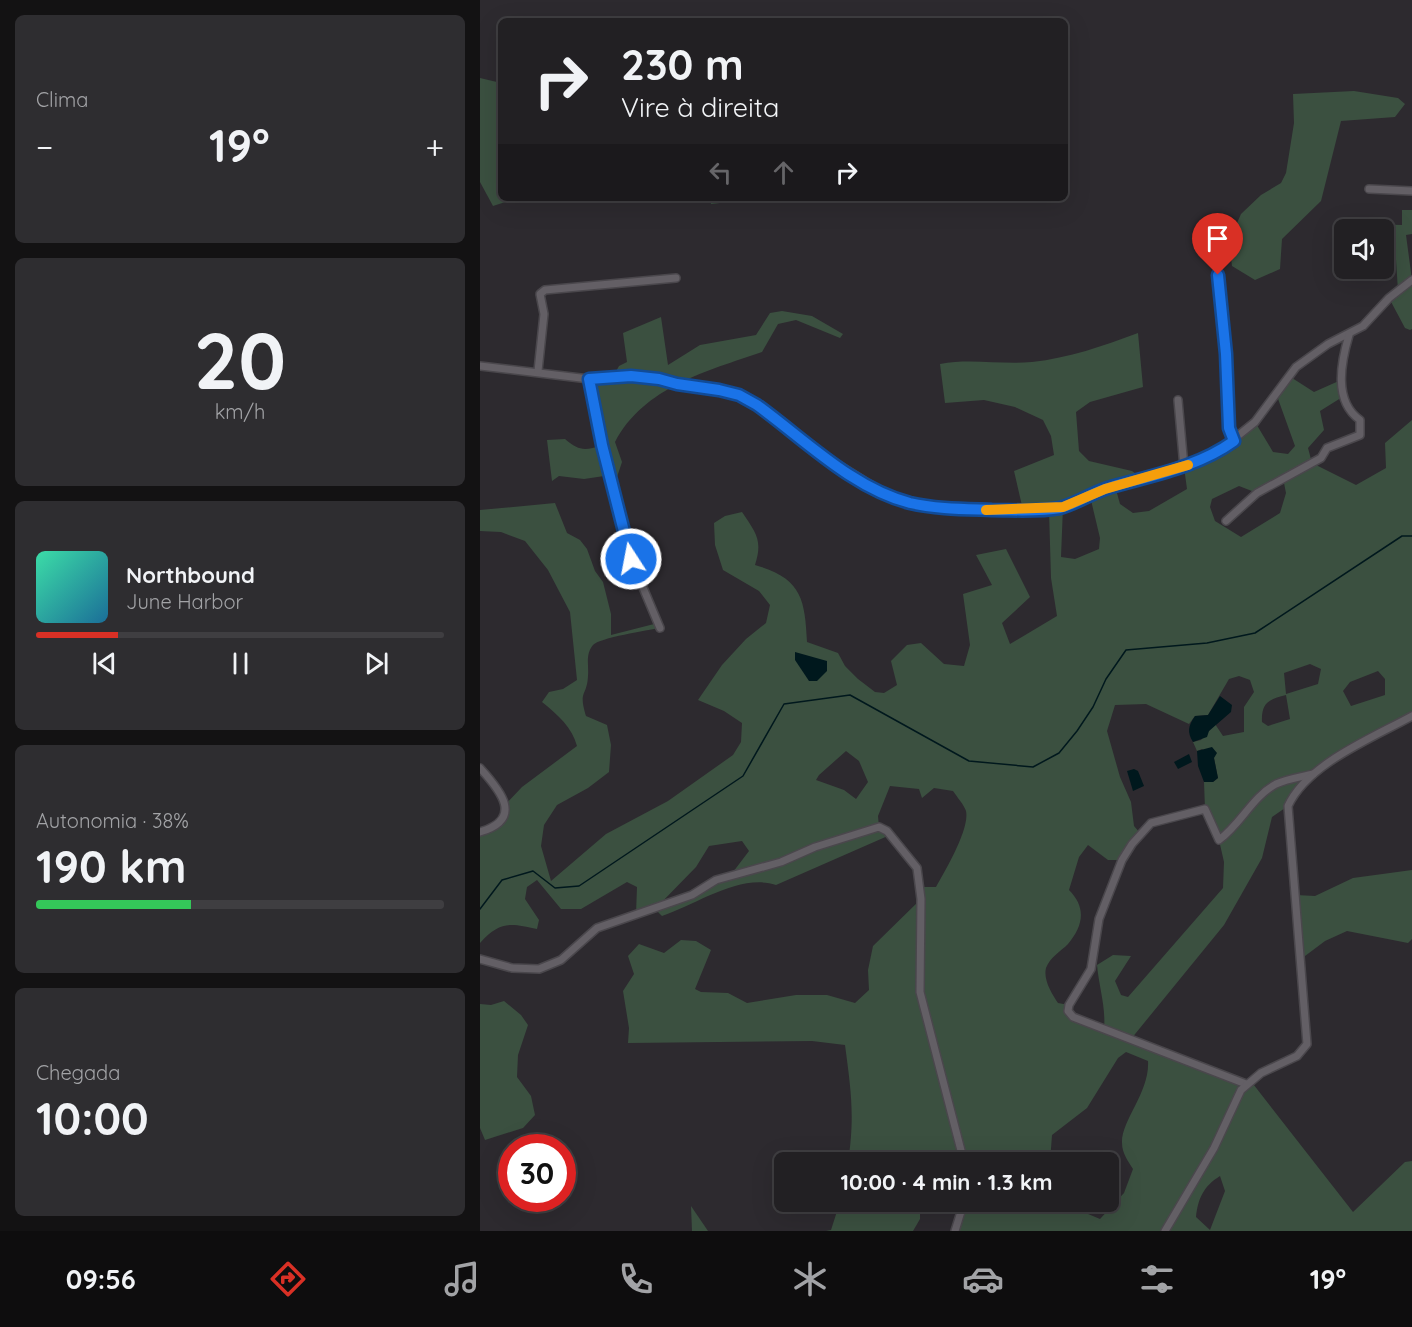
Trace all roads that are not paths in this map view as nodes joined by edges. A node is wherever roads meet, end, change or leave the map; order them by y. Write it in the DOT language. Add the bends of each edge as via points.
graph roads {
  1 [pos="1369,189"];
  2 [pos="1412,191"];
  3 [pos="1218,275"];
  4 [pos="676,278"];
  5 [pos="1412,280"];
  6 [pos="1349,335"];
  7 [pos="480,366"];
  8 [pos="538,371"];
  9 [pos="589,379"];
  10 [pos="1178,400"];
  11 [pos="1234,441"];
  12 [pos="1184,467"];
  13 [pos="1226,521"];
  14 [pos="660,628"];
  15 [pos="1412,716"];
  16 [pos="480,768"];
  17 [pos="1315,773"];
  18 [pos="480,832"];
  19 [pos="480,959"];
  20 [pos="1246,1084"];
  21 [pos="961,1152"];
  22 [pos="961,1212"];
  23 [pos="955,1231"];
  24 [pos="1165,1231"];
  1 -- 2 [label="street"];
  3 -- 11 [label="street" via="1229,428"];
  4 -- 8 [label="street" via="545,290 540,294 544,314"];
  5 -- 6 [label="street"];
  6 -- 11 [label="street" via="1296,367 1255,422"];
  6 -- 13 [label="street" via="1341,380 1351,414 1360,420 1360,435 1327,448 1321,458 1257,493"];
  7 -- 8 [label="street"];
  8 -- 9 [label="street"];
  9 -- 12 [label="street" via="631,376 739,395 862,481 888,495 930,506 1049,510 1105,489"];
  9 -- 14 [label="street" via="631,559"];
  10 -- 12 [label="street"];
  11 -- 12 [label="street" via="1214,455"];
  15 -- 17 [label="street"];
  16 -- 18 [label="street" via="497,787 505,812 503,819"];
  17 -- 20 [label="street" via="1294,792 1288,806 1307,1044 1289,1061"];
  17 -- 20 [label="street" via="1276,784 1219,840 1205,809 1151,822 1122,860 1099,920 1091,969 1069,1005 1073,1017"];
  19 -- 21 [label="street" via="512,968 539,969 561,960 597,928 692,896 716,880 782,862 879,827 918,868 920,992"];
  20 -- 24 [label="street"];
  22 -- 23 [label="street"];
}
